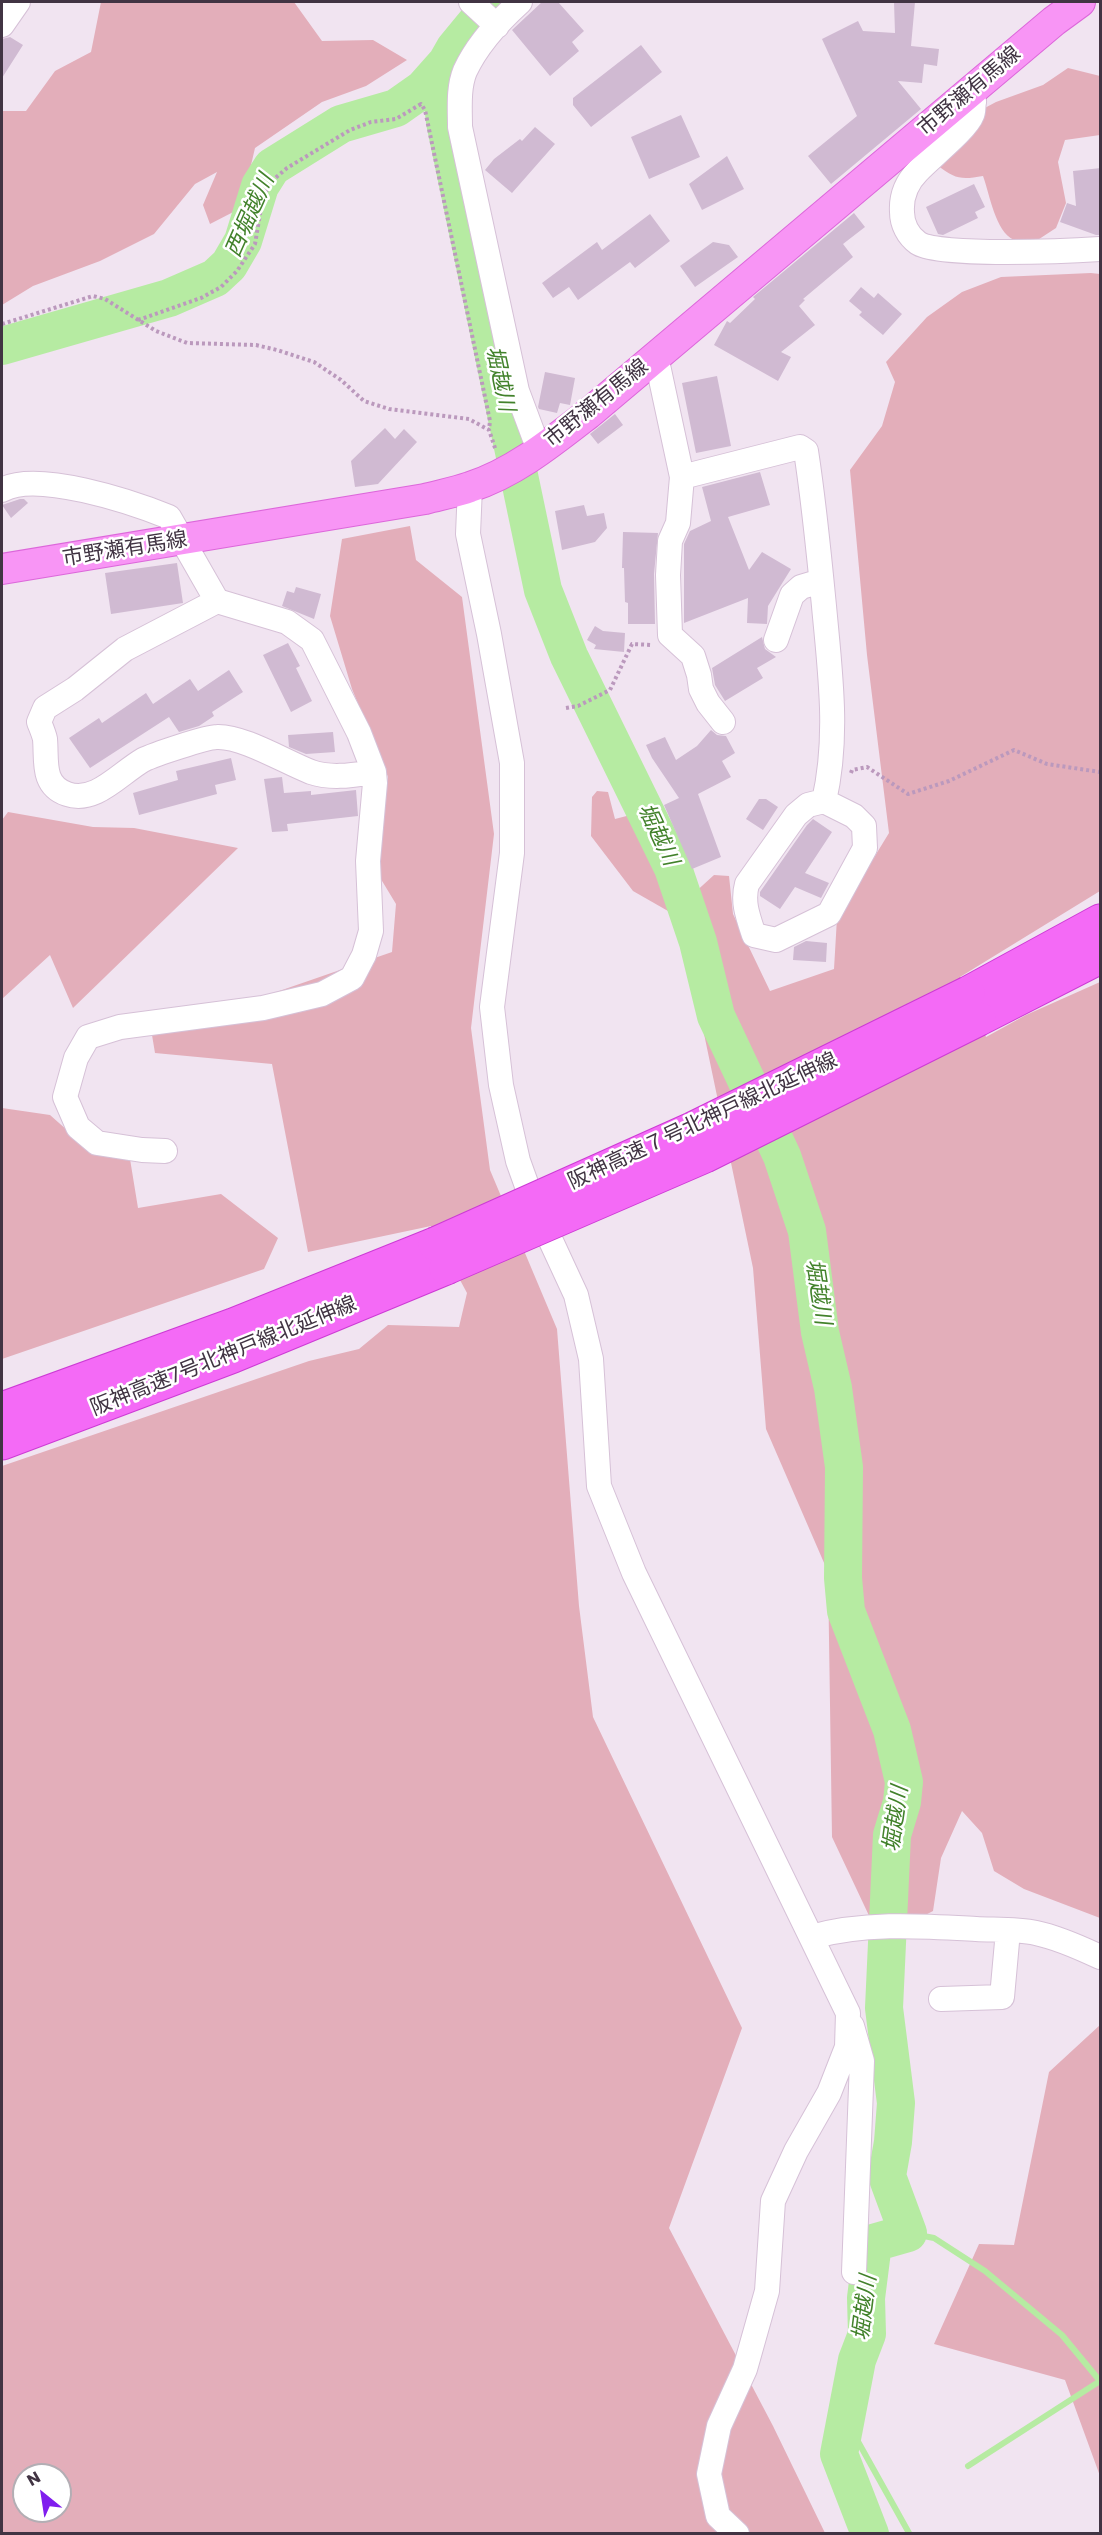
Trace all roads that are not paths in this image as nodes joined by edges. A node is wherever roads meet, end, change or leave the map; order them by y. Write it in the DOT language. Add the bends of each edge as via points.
graph roads {
  1 [pos="18,2"];
  2 [pos="471,2"];
  3 [pos="520,2"];
  4 [pos="1075,3"];
  5 [pos="494,24"];
  6 [pos="2,25"];
  7 [pos="966,96"];
  8 [pos="1101,249"];
  9 [pos="656,356"];
  10 [pos="518,463"];
  11 [pos="682,477"];
  12 [pos="470,487"];
  13 [pos="2,490"];
  14 [pos="182,541"];
  15 [pos="2,569"];
  16 [pos="821,581"];
  17 [pos="217,601"];
  18 [pos="776,640"];
  19 [pos="723,722"];
  20 [pos="374,772"];
  21 [pos="824,801"];
  22 [pos="1101,921"];
  23 [pos="1101,957"];
  24 [pos="973,1006"];
  25 [pos="165,1151"];
  26 [pos="441,1256"];
  27 [pos="2,1409"];
  28 [pos="2,1443"];
  29 [pos="1008,1931"];
  30 [pos="811,1937"];
  31 [pos="1101,1957"];
  32 [pos="941,1999"];
  33 [pos="848,2013"];
  34 [pos="854,2272"];
  35 [pos="737,2534"];
  1 -- 6 [label="street"];
  2 -- 5 [label="street"];
  3 -- 5 [label="street"];
  4 -- 7 [label="main road, 市野瀬有馬線"];
  5 -- 10 [label="street" via="465,72 460,127 517,391"];
  7 -- 8 [label="street" via="974,102 972,117 906,186 901,202 908,232 920,244 941,249"];
  7 -- 9 [label="main road, 市野瀬有馬線"];
  9 -- 10 [label="main road, 市野瀬有馬線" via="588,414"];
  9 -- 11 [label="street"];
  10 -- 12 [label="main road, 市野瀬有馬線"];
  11 -- 16 [label="street" via="800,447 806,452"];
  11 -- 19 [label="street" via="678,524 670,541 670,635 693,656 704,696"];
  12 -- 14 [label="main road, 市野瀬有馬線" via="425,499"];
  12 -- 30 [label="street" via="468,534 512,763 512,853 492,1007 501,1085 516,1150 532,1200 576,1295 591,1359 599,1486 634,1573"];
  13 -- 14 [label="street" via="12,484 46,483 119,499 169,517"];
  14 -- 15 [label="main road, 市野瀬有馬線"];
  14 -- 17 [label="street"];
  16 -- 18 [label="street" via="801,587 792,595"];
  16 -- 21 [label="street" via="833,721"];
  17 -- 20 [label="street" via="287,622 312,640 360,733"];
  17 -- 20 [label="street" via="125,649 45,708 39,722 45,738 44,760 49,780 64,793 82,797 98,791 144,759 215,736 233,739 313,772 339,777"];
  20 -- 25 [label="street" via="368,861 371,931 352,978 322,994 263,1008 120,1027 88,1037 76,1058 65,1097 78,1127 96,1143"];
  21 -- 21 [label="street" via="808,805 796,816 747,884 744,895 754,935 776,940 829,914 846,886 865,848 864,826 854,816"];
  22 -- 24 [label="highway"];
  23 -- 24 [label="highway"];
  24 -- 26 [label="highway, 阪神高速７号北神戸線北延伸線, bridge" via="692,1129"];
  26 -- 27 [label="highway, 阪神高速7号北神戸線北延伸線" via="233,1325"];
  26 -- 28 [label="highway, 阪神高速7号北神戸線北延伸線" via="233,1356"];
  29 -- 30 [label="street" via="864,1926"];
  29 -- 31 [label="street" via="1036,1933"];
  29 -- 32 [label="street" via="1002,1997"];
  30 -- 33 [label="street"];
  33 -- 34 [label="street" via="862,2061"];
  33 -- 35 [label="street" via="847,2047 773,2201 767,2291 745,2369 719,2426 709,2474 718,2516"];
}
